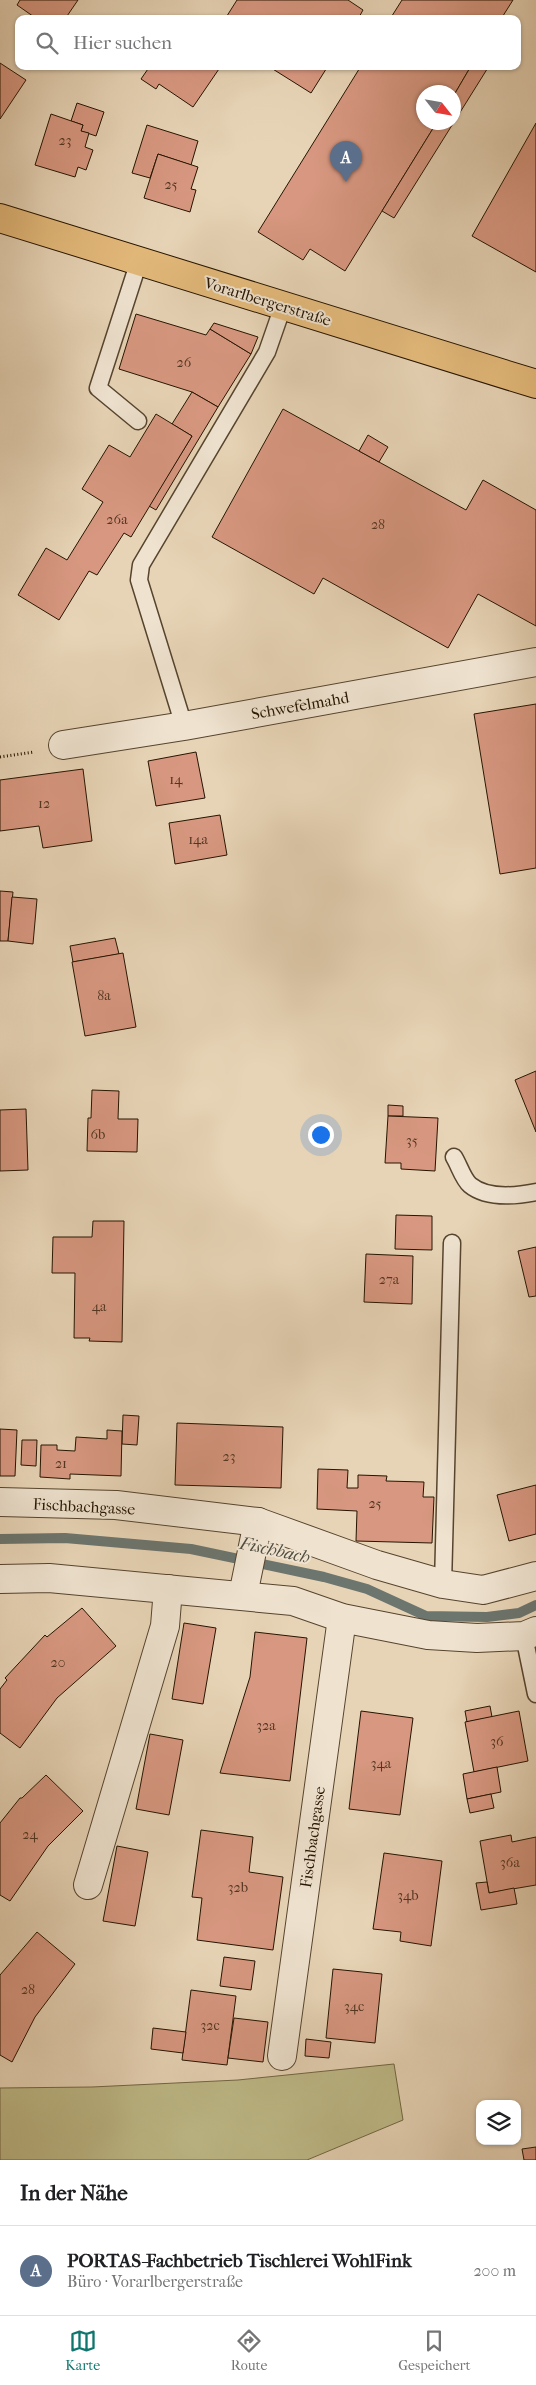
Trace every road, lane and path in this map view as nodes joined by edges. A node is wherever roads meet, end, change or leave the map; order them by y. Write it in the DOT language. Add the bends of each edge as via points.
graph roads {
  1 [pos="0,218"];
  2 [pos="139,261"];
  3 [pos="283,306"];
  4 [pos="536,384"];
  5 [pos="138,421"];
  6 [pos="536,662"];
  7 [pos="184,726"];
  8 [pos="63,745"];
  9 [pos="454,1157"];
  10 [pos="536,1192"];
  11 [pos="452,1243"];
  12 [pos="0,1502"];
  13 [pos="256,1530"];
  14 [pos="536,1576"];
  15 [pos="0,1579"];
  16 [pos="443,1584"];
  17 [pos="245,1585"];
  18 [pos="168,1589"];
  19 [pos="342,1618"];
  20 [pos="530,1634"];
  21 [pos="536,1694"];
  22 [pos="88,1886"];
  23 [pos="282,2056"];
  1 -- 2 [label="main road, Vorarlbergerstraße"];
  2 -- 3 [label="main road, Vorarlbergerstraße"];
  2 -- 5 [label="lane" via="98,388"];
  3 -- 4 [label="main road, Vorarlbergerstraße"];
  3 -- 7 [label="lane" via="268,352 141,565 139,580"];
  6 -- 7 [label="street, Schwefelmahd"];
  7 -- 8 [label="street, Schwefelmahd"];
  9 -- 10 [label="lane" via="469,1184 482,1192 502,1195"];
  11 -- 16 [label="lane"];
  12 -- 13 [label="street, Fischbachgasse" via="116,1505"];
  13 -- 16 [label="street, Fischbachgasse"];
  13 -- 17 [label="street"];
  14 -- 16 [label="street, Fischbachgasse" via="483,1590"];
  15 -- 18 [label="street" via="49,1578"];
  17 -- 18 [label="street"];
  17 -- 19 [label="street"];
  18 -- 22 [label="street" via="165,1626"];
  19 -- 20 [label="street" via="428,1635 477,1638"];
  19 -- 23 [label="street, Fischbachgasse"];
  20 -- 21 [label="lane"];
}
